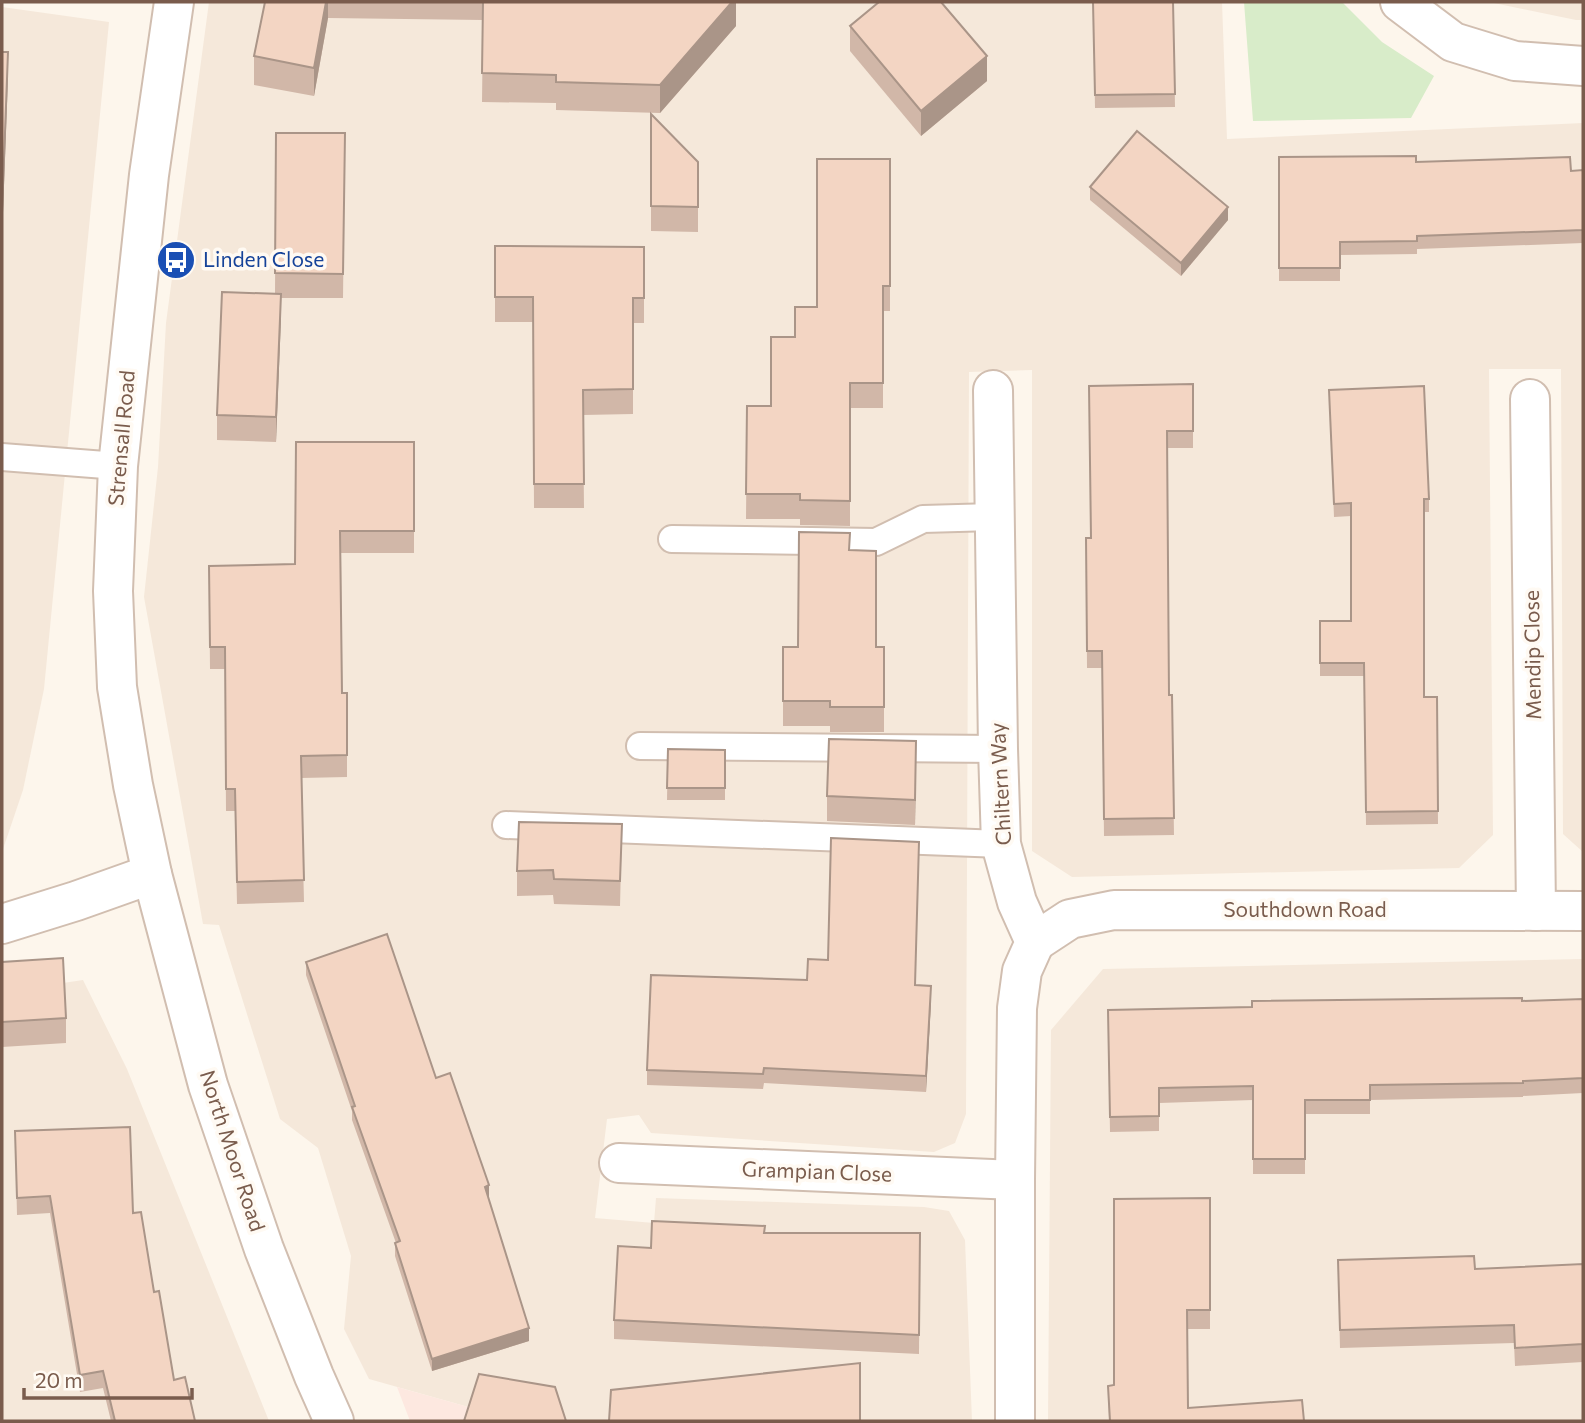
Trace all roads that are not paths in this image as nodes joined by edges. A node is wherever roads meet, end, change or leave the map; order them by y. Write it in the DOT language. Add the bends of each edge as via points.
graph roads {
  1 [pos="174,2"];
  2 [pos="1400,2"];
  3 [pos="1583,66"];
  4 [pos="993,390"];
  5 [pos="1530,399"];
  6 [pos="2,457"];
  7 [pos="118,466"];
  8 [pos="993,517"];
  9 [pos="672,539"];
  10 [pos="640,746"];
  11 [pos="998,749"];
  12 [pos="506,825"];
  13 [pos="1002,844"];
  14 [pos="152,874"];
  15 [pos="1536,911"];
  16 [pos="1583,911"];
  17 [pos="2,924"];
  18 [pos="1035,942"];
  19 [pos="619,1163"];
  20 [pos="1015,1180"];
  21 [pos="334,1421"];
  22 [pos="1015,1421"];
  1 -- 7 [label="street, Strensall Road" via="146,201"];
  2 -- 3 [label="street" via="1453,42 1516,61"];
  4 -- 8 [label="street, Chiltern Way"];
  5 -- 15 [label="street, Mendip Close"];
  6 -- 7 [label="lane"];
  7 -- 14 [label="street, Strensall Road" via="113,591 117,687"];
  8 -- 9 [label="lane" via="923,519 876,542"];
  8 -- 11 [label="street, Chiltern Way"];
  10 -- 11 [label="lane"];
  11 -- 13 [label="street, Chiltern Way"];
  12 -- 13 [label="lane"];
  13 -- 18 [label="street, Chiltern Way" via="1017,902"];
  14 -- 17 [label="street"];
  14 -- 21 [label="street, North Moor Road" via="212,1098 264,1249"];
  15 -- 16 [label="street, Southdown Road"];
  15 -- 18 [label="street, Southdown Road" via="1114,910 1070,919"];
  18 -- 20 [label="street" via="1022,971 1017,1007"];
  19 -- 20 [label="street, Grampian Close"];
  20 -- 22 [label="street"];
}
